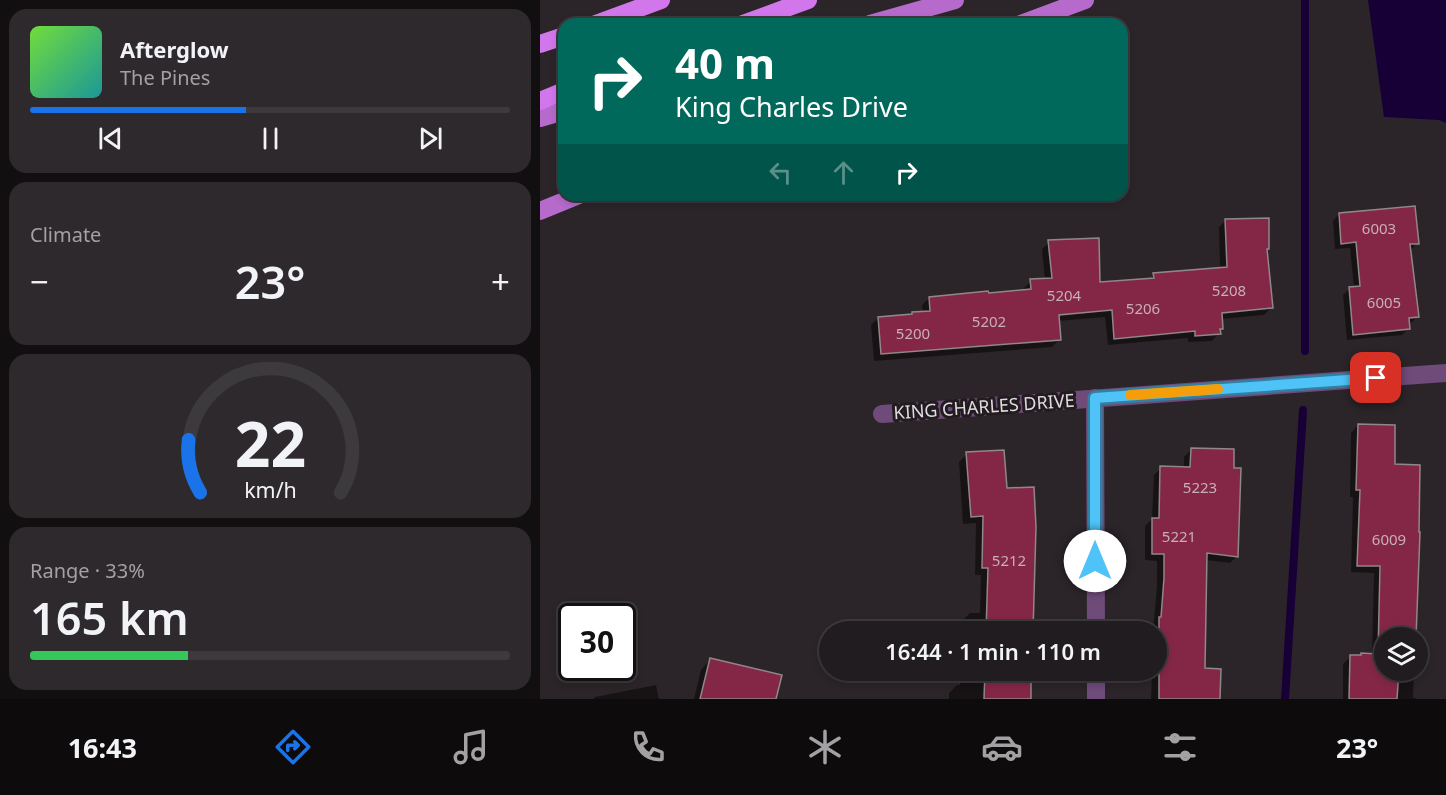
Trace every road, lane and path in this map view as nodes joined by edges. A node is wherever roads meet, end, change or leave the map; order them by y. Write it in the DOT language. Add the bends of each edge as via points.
graph roads {
  1 [pos="661,0"];
  2 [pos="808,0"];
  3 [pos="955,0"];
  4 [pos="1085,0"];
  5 [pos="612,18"];
  6 [pos="759,18"];
  7 [pos="891,18"];
  8 [pos="1037,18"];
  9 [pos="558,38"];
  10 [pos="540,44"];
  11 [pos="558,94"];
  12 [pos="540,101"];
  13 [pos="558,113"];
  14 [pos="540,118"];
  15 [pos="564,201"];
  16 [pos="540,211"];
  17 [pos="1446,374"];
  18 [pos="1095,398"];
  19 [pos="882,414"];
  20 [pos="1096,621"];
  21 [pos="1096,681"];
  22 [pos="1096,699"];
  1 -- 5 [label="highway"];
  2 -- 6 [label="highway"];
  3 -- 7 [label="main road"];
  4 -- 8 [label="main road"];
  9 -- 10 [label="highway"];
  11 -- 12 [label="highway"];
  13 -- 14 [label="main road"];
  15 -- 16 [label="main road"];
  17 -- 18 [label="street, KING CHARLES DRIVE"];
  18 -- 19 [label="street, KING CHARLES DRIVE"];
  18 -- 20 [label="street"];
  21 -- 22 [label="street"];
}
